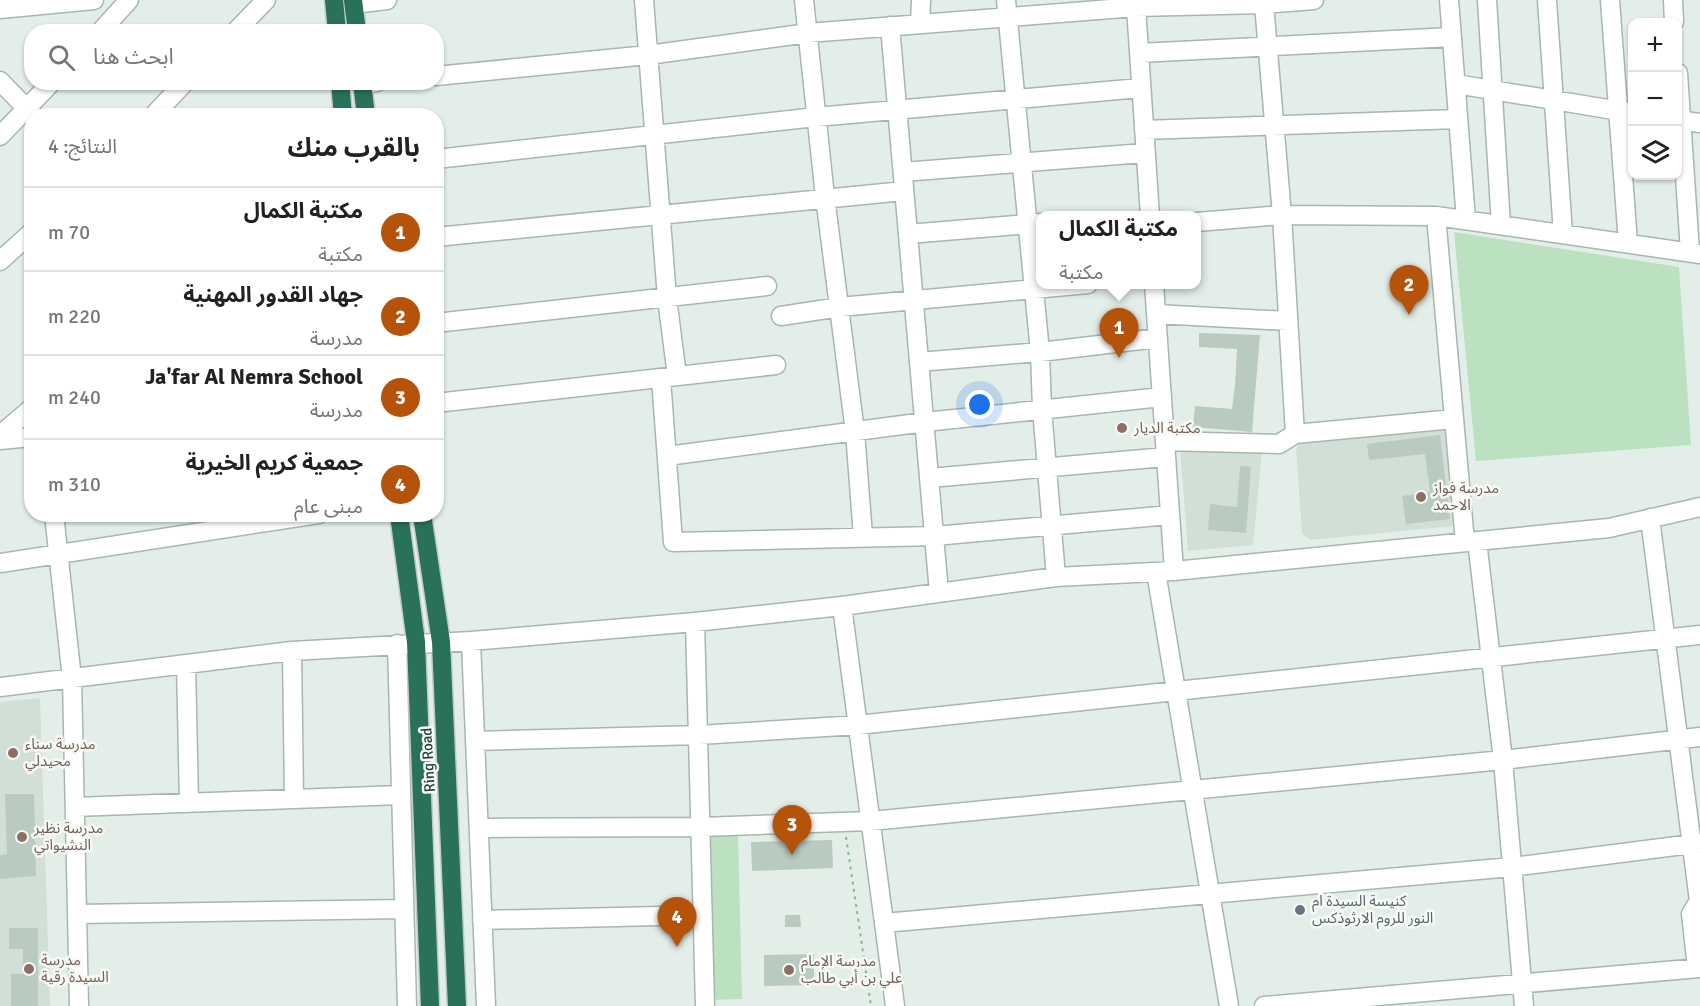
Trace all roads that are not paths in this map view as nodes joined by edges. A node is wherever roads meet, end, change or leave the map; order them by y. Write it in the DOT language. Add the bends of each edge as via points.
graph roads {
  1 [pos="94,0"];
  2 [pos="129,0"];
  3 [pos="266,0"];
  4 [pos="334,0"];
  5 [pos="387,0"];
  6 [pos="644,0"];
  7 [pos="804,0"];
  8 [pos="921,0"];
  9 [pos="1306,0"];
  10 [pos="1314,0"];
  11 [pos="1449,0"];
  12 [pos="1487,0"];
  13 [pos="1547,0"];
  14 [pos="1610,0"];
  15 [pos="1673,0"];
  16 [pos="353,2"];
  17 [pos="1243,2"];
  18 [pos="1186,3"];
  19 [pos="1264,4"];
  20 [pos="1129,5"];
  21 [pos="1066,6"];
  22 [pos="0,9"];
  23 [pos="1007,9"];
  24 [pos="1674,18"];
  25 [pos="107,24"];
  26 [pos="243,24"];
  27 [pos="336,24"];
  28 [pos="356,24"];
  29 [pos="920,24"];
  30 [pos="890,26"];
  31 [pos="808,33"];
  32 [pos="1452,37"];
  33 [pos="1267,46"];
  34 [pos="1138,53"];
  35 [pos="648,55"];
  36 [pos="444,75"];
  37 [pos="0,81"];
  38 [pos="1456,84"];
  39 [pos="1140,88"];
  40 [pos="46,90"];
  41 [pos="177,90"];
  42 [pos="341,90"];
  43 [pos="367,90"];
  44 [pos="1491,90"];
  45 [pos="1017,99"];
  46 [pos="1553,100"];
  47 [pos="27,108"];
  48 [pos="34,108"];
  49 [pos="161,108"];
  50 [pos="342,108"];
  51 [pos="366,108"];
  52 [pos="899,109"];
  53 [pos="1625,111"];
  54 [pos="24,117"];
  55 [pos="816,117"];
  56 [pos="1458,119"];
  57 [pos="1682,120"];
  58 [pos="1700,123"];
  59 [pos="1275,125"];
  60 [pos="1680,126"];
  61 [pos="1144,129"];
  62 [pos="0,136"];
  63 [pos="654,136"];
  64 [pos="1144,153"];
  65 [pos="444,158"];
  66 [pos="1023,164"];
  67 [pos="903,172"];
  68 [pos="904,191"];
  69 [pos="825,197"];
  70 [pos="1150,211"];
  71 [pos="662,214"];
  72 [pos="1282,215"];
  73 [pos="1436,216"];
  74 [pos="1466,220"];
  75 [pos="1201,222"];
  76 [pos="1034,224"];
  77 [pos="1501,225"];
  78 [pos="908,234"];
  79 [pos="1563,234"];
  80 [pos="444,236"];
  81 [pos="24,239"];
  82 [pos="1628,243"];
  83 [pos="1695,253"];
  84 [pos="0,261"];
  85 [pos="767,286"];
  86 [pos="1051,289"];
  87 [pos="1154,289"];
  88 [pos="1032,291"];
  89 [pos="667,298"];
  90 [pos="914,300"];
  91 [pos="840,307"];
  92 [pos="1156,314"];
  93 [pos="781,315"];
  94 [pos="1288,321"];
  95 [pos="444,322"];
  96 [pos="1158,338"];
  97 [pos="1040,352"];
  98 [pos="919,362"];
  99 [pos="776,365"];
  100 [pos="669,377"];
  101 [pos="1162,397"];
  102 [pos="444,402"];
  103 [pos="1042,409"];
  104 [pos="24,415"];
  105 [pos="1454,419"];
  106 [pos="925,422"];
  107 [pos="855,432"];
  108 [pos="1294,434"];
  109 [pos="0,435"];
  110 [pos="24,438"];
  111 [pos="0,440"];
  112 [pos="1165,449"];
  113 [pos="667,456"];
  114 [pos="1047,468"];
  115 [pos="930,478"];
  116 [pos="1700,507"];
  117 [pos="1170,514"];
  118 [pos="1650,518"];
  119 [pos="55,522"];
  120 [pos="268,522"];
  121 [pos="400,522"];
  122 [pos="423,522"];
  123 [pos="1051,526"];
  124 [pos="863,536"];
  125 [pos="935,536"];
  126 [pos="1471,541"];
  127 [pos="59,555"];
  128 [pos="0,563"];
  129 [pos="1174,571"];
  130 [pos="1156,572"];
  131 [pos="1056,577"];
  132 [pos="939,593"];
  133 [pos="842,606"];
  134 [pos="695,622"];
  135 [pos="1700,635"];
  136 [pos="1665,639"];
  137 [pos="471,641"];
  138 [pos="416,642"];
  139 [pos="441,642"];
  140 [pos="397,644"];
  141 [pos="292,651"];
  142 [pos="1489,659"];
  143 [pos="186,664"];
  144 [pos="72,679"];
  145 [pos="0,687"];
  146 [pos="1176,690"];
  147 [pos="858,725"];
  148 [pos="699,735"];
  149 [pos="1700,737"];
  150 [pos="1678,739"];
  151 [pos="475,741"];
  152 [pos="1503,760"];
  153 [pos="1193,792"];
  154 [pos="401,795"];
  155 [pos="294,799"];
  156 [pos="189,803"];
  157 [pos="75,807"];
  158 [pos="871,821"];
  159 [pos="701,827"];
  160 [pos="479,828"];
  161 [pos="1696,844"];
  162 [pos="1512,867"];
  163 [pos="1210,893"];
  164 [pos="404,909"];
  165 [pos="77,914"];
  166 [pos="703,915"];
  167 [pos="482,920"];
  168 [pos="884,923"];
  169 [pos="1699,968"];
  170 [pos="1522,984"];
  171 [pos="1384,1001"];
  172 [pos="79,1006"];
  173 [pos="407,1006"];
  174 [pos="430,1006"];
  175 [pos="457,1006"];
  176 [pos="486,1006"];
  177 [pos="705,1006"];
  178 [pos="887,1006"];
  179 [pos="895,1006"];
  180 [pos="1229,1006"];
  181 [pos="1264,1006"];
  182 [pos="1524,1006"];
  1 -- 22 [label="street"];
  2 -- 25 [label="street"];
  3 -- 26 [label="street"];
  4 -- 27 [label="highway"];
  5 -- 16 [label="street"];
  6 -- 35 [label="street"];
  7 -- 31 [label="street"];
  8 -- 29 [label="street"];
  9 -- 10 [label="street"];
  9 -- 19 [label="street"];
  11 -- 32 [label="street"];
  12 -- 44 [label="street"];
  13 -- 46 [label="street"];
  14 -- 53 [label="street"];
  15 -- 24 [label="street"];
  16 -- 28 [label="highway"];
  17 -- 18 [label="street"];
  17 -- 19 [label="street"];
  18 -- 20 [label="street"];
  19 -- 33 [label="street"];
  20 -- 21 [label="street"];
  20 -- 34 [label="street"];
  21 -- 23 [label="street"];
  23 -- 29 [label="street"];
  23 -- 45 [label="street"];
  29 -- 30 [label="street"];
  30 -- 31 [label="street"];
  30 -- 52 [label="street"];
  31 -- 35 [label="street"];
  31 -- 55 [label="street"];
  32 -- 33 [label="street"];
  32 -- 38 [label="street"];
  33 -- 34 [label="street"];
  33 -- 59 [label="street"];
  34 -- 39 [label="street"];
  35 -- 36 [label="street"];
  35 -- 63 [label="street"];
  37 -- 47 [label="street"];
  38 -- 44 [label="street"];
  38 -- 56 [label="street"];
  39 -- 45 [label="street"];
  39 -- 61 [label="street"];
  40 -- 48 [label="street"];
  41 -- 49 [label="street"];
  42 -- 50 [label="highway"];
  43 -- 51 [label="highway"];
  44 -- 46 [label="street"];
  44 -- 77 [label="street"];
  45 -- 52 [label="street"];
  45 -- 66 [label="street"];
  46 -- 53 [label="street"];
  46 -- 79 [label="street"];
  52 -- 55 [label="street"];
  52 -- 67 [label="street"];
  53 -- 82 [label="street"];
  54 -- 62 [label="street"];
  55 -- 63 [label="street"];
  55 -- 69 [label="street"];
  56 -- 59 [label="street"];
  56 -- 74 [label="street"];
  57 -- 58 [label="street"];
  59 -- 61 [label="street"];
  59 -- 72 [label="street"];
  60 -- 83 [label="street"];
  61 -- 64 [label="street"];
  63 -- 65 [label="street"];
  63 -- 71 [label="street"];
  64 -- 66 [label="street"];
  64 -- 70 [label="street"];
  66 -- 67 [label="street"];
  66 -- 76 [label="street"];
  67 -- 68 [label="street"];
  68 -- 69 [label="street"];
  68 -- 78 [label="street"];
  69 -- 71 [label="street"];
  69 -- 91 [label="street"];
  71 -- 80 [label="street"];
  71 -- 89 [label="street"];
  72 -- 73 [label="street"];
  72 -- 75 [label="street"];
  72 -- 94 [label="street"];
  73 -- 74 [label="street"];
  73 -- 105 [label="street"];
  74 -- 77 [label="street"];
  76 -- 78 [label="street"];
  76 -- 88 [label="street"];
  77 -- 79 [label="street"];
  78 -- 90 [label="street"];
  79 -- 82 [label="street"];
  81 -- 84 [label="street"];
  82 -- 83 [label="street"];
  85 -- 89 [label="street"];
  86 -- 88 [label="street"];
  87 -- 92 [label="street"];
  88 -- 90 [label="street"];
  88 -- 97 [label="street"];
  89 -- 95 [label="street"];
  89 -- 100 [label="street"];
  90 -- 91 [label="street"];
  90 -- 98 [label="street"];
  91 -- 93 [label="street"];
  91 -- 107 [label="street"];
  92 -- 94 [label="street"];
  92 -- 96 [label="street"];
  94 -- 108 [label="street"];
  96 -- 97 [label="street"];
  96 -- 101 [label="street"];
  97 -- 98 [label="street"];
  97 -- 103 [label="street"];
  98 -- 106 [label="street"];
  99 -- 100 [label="street"];
  100 -- 102 [label="street"];
  100 -- 113 [label="street"];
  101 -- 103 [label="street"];
  101 -- 112 [label="street"];
  103 -- 106 [label="street"];
  103 -- 114 [label="street"];
  104 -- 109 [label="street"];
  105 -- 108 [label="street"];
  105 -- 126 [label="street"];
  106 -- 107 [label="street"];
  106 -- 115 [label="street"];
  107 -- 113 [label="street"];
  107 -- 124 [label="street"];
  108 -- 112 [label="street" via="1279,444"];
  110 -- 111 [label="street"];
  112 -- 114 [label="street"];
  112 -- 117 [label="street"];
  113 -- 124 [label="street" via="673,542"];
  114 -- 115 [label="street"];
  114 -- 123 [label="street"];
  115 -- 125 [label="street"];
  116 -- 118 [label="street"];
  117 -- 123 [label="street"];
  117 -- 129 [label="street"];
  118 -- 126 [label="street" via="1609,528"];
  118 -- 136 [label="street"];
  119 -- 127 [label="street"];
  120 -- 127 [label="street"];
  121 -- 138 [label="highway, Ring Road"];
  122 -- 139 [label="highway, Ring Road"];
  123 -- 125 [label="street"];
  123 -- 131 [label="street"];
  124 -- 125 [label="street"];
  125 -- 132 [label="street"];
  126 -- 129 [label="street"];
  126 -- 142 [label="street"];
  127 -- 128 [label="street"];
  127 -- 144 [label="street"];
  129 -- 130 [label="street"];
  130 -- 131 [label="street"];
  130 -- 146 [label="street"];
  131 -- 132 [label="street"];
  132 -- 133 [label="street"];
  133 -- 134 [label="street"];
  133 -- 147 [label="street"];
  134 -- 137 [label="street"];
  134 -- 148 [label="street"];
  135 -- 136 [label="street"];
  136 -- 142 [label="street"];
  136 -- 150 [label="street"];
  137 -- 139 [label="street"];
  137 -- 151 [label="street"];
  138 -- 139 [label="street"];
  138 -- 140 [label="street"];
  138 -- 174 [label="highway, Ring Road"];
  139 -- 175 [label="highway, Ring Road"];
  140 -- 141 [label="street"];
  140 -- 154 [label="street"];
  141 -- 143 [label="street"];
  141 -- 155 [label="street"];
  142 -- 146 [label="street"];
  142 -- 152 [label="street"];
  143 -- 144 [label="street"];
  143 -- 156 [label="street"];
  144 -- 145 [label="street"];
  144 -- 157 [label="street"];
  146 -- 147 [label="street"];
  146 -- 153 [label="street"];
  147 -- 148 [label="street"];
  147 -- 158 [label="street"];
  148 -- 151 [label="street"];
  148 -- 159 [label="street"];
  149 -- 150 [label="street"];
  150 -- 152 [label="street"];
  150 -- 161 [label="street"];
  151 -- 160 [label="street"];
  152 -- 153 [label="street"];
  152 -- 162 [label="street"];
  153 -- 158 [label="street"];
  153 -- 163 [label="street"];
  154 -- 155 [label="street"];
  154 -- 164 [label="street"];
  155 -- 156 [label="street"];
  156 -- 157 [label="street"];
  157 -- 165 [label="street"];
  158 -- 159 [label="street"];
  158 -- 168 [label="street"];
  159 -- 160 [label="street"];
  159 -- 166 [label="street"];
  160 -- 167 [label="street"];
  161 -- 162 [label="street"];
  161 -- 169 [label="street" via="1699,901 1691,914"];
  162 -- 163 [label="street"];
  162 -- 170 [label="street"];
  163 -- 168 [label="street"];
  163 -- 180 [label="street"];
  164 -- 165 [label="street"];
  164 -- 173 [label="street"];
  165 -- 172 [label="street"];
  166 -- 167 [label="street"];
  166 -- 177 [label="street"];
  167 -- 176 [label="street"];
  168 -- 179 [label="street"];
  169 -- 170 [label="street"];
  170 -- 171 [label="street"];
  170 -- 182 [label="street"];
  171 -- 181 [label="street"];
  178 -- 179 [label="street"];
}
